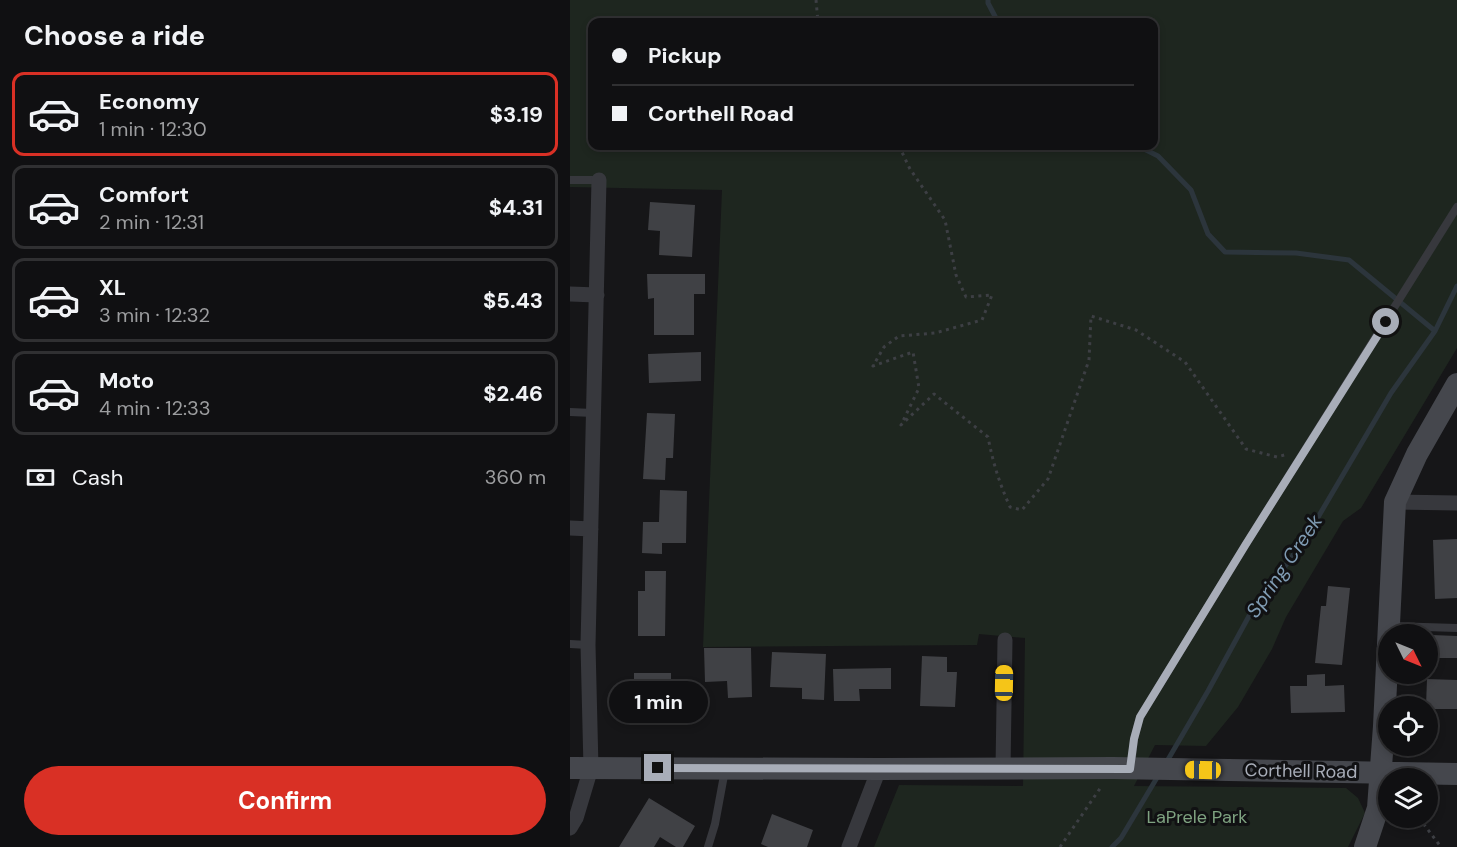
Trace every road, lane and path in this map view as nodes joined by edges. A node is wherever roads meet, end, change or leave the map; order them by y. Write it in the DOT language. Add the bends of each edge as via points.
graph roads {
  1 [pos="816,0"];
  2 [pos="818,18"];
  3 [pos="901,150"];
  4 [pos="570,180"];
  5 [pos="599,180"];
  6 [pos="1457,207"];
  7 [pos="570,294"];
  8 [pos="597,295"];
  9 [pos="1455,392"];
  10 [pos="570,412"];
  11 [pos="593,413"];
  12 [pos="1305,449"];
  13 [pos="1395,502"];
  14 [pos="1457,503"];
  15 [pos="570,528"];
  16 [pos="591,529"];
  17 [pos="1389,624"];
  18 [pos="1438,627"];
  19 [pos="1457,628"];
  20 [pos="1005,640"];
  21 [pos="570,644"];
  22 [pos="588,645"];
  23 [pos="1386,684"];
  24 [pos="581,768"];
  25 [pos="1122,768"];
  26 [pos="1381,768"];
  27 [pos="725,769"];
  28 [pos="879,769"];
  29 [pos="1003,769"];
  30 [pos="1378,773"];
  31 [pos="1438,774"];
  32 [pos="1457,774"];
  33 [pos="1378,808"];
  34 [pos="570,828"];
  35 [pos="1427,828"];
  36 [pos="708,847"];
  37 [pos="849,847"];
  38 [pos="1060,847"];
  39 [pos="1365,847"];
  40 [pos="1441,847"];
  1 -- 2 [label="path"];
  3 -- 12 [label="path" via="945,220 956,275 966,297 992,295 982,320 935,333 899,336 884,347 873,366 913,352 919,388 901,425 934,394 988,437 992,462 1010,507 1022,510 1048,478 1089,360 1091,316 1136,330 1185,362 1246,449 1277,457"];
  4 -- 5 [label="lane"];
  5 -- 8 [label="street"];
  6 -- 12 [label="lane"];
  7 -- 8 [label="street"];
  8 -- 11 [label="street"];
  9 -- 13 [label="street" via="1417,454"];
  10 -- 11 [label="lane"];
  11 -- 16 [label="street"];
  12 -- 25 [label="lane" via="1140,717"];
  13 -- 14 [label="street"];
  13 -- 17 [label="street"];
  15 -- 16 [label="street"];
  16 -- 22 [label="street"];
  18 -- 19 [label="lane"];
  20 -- 29 [label="street"];
  21 -- 22 [label="lane"];
  22 -- 24 [label="street"];
  23 -- 26 [label="street"];
  24 -- 27 [label="street, Corthell Road"];
  24 -- 34 [label="street" via="576,818"];
  25 -- 29 [label="street, Corthell Road"];
  25 -- 30 [label="street, Corthell Road"];
  25 -- 38 [label="path"];
  27 -- 28 [label="street, Corthell Road"];
  27 -- 36 [label="lane"];
  28 -- 29 [label="street, Corthell Road"];
  28 -- 37 [label="street"];
  31 -- 32 [label="street, Corthell Road"];
  33 -- 39 [label="street"];
  35 -- 40 [label="path"];
}
